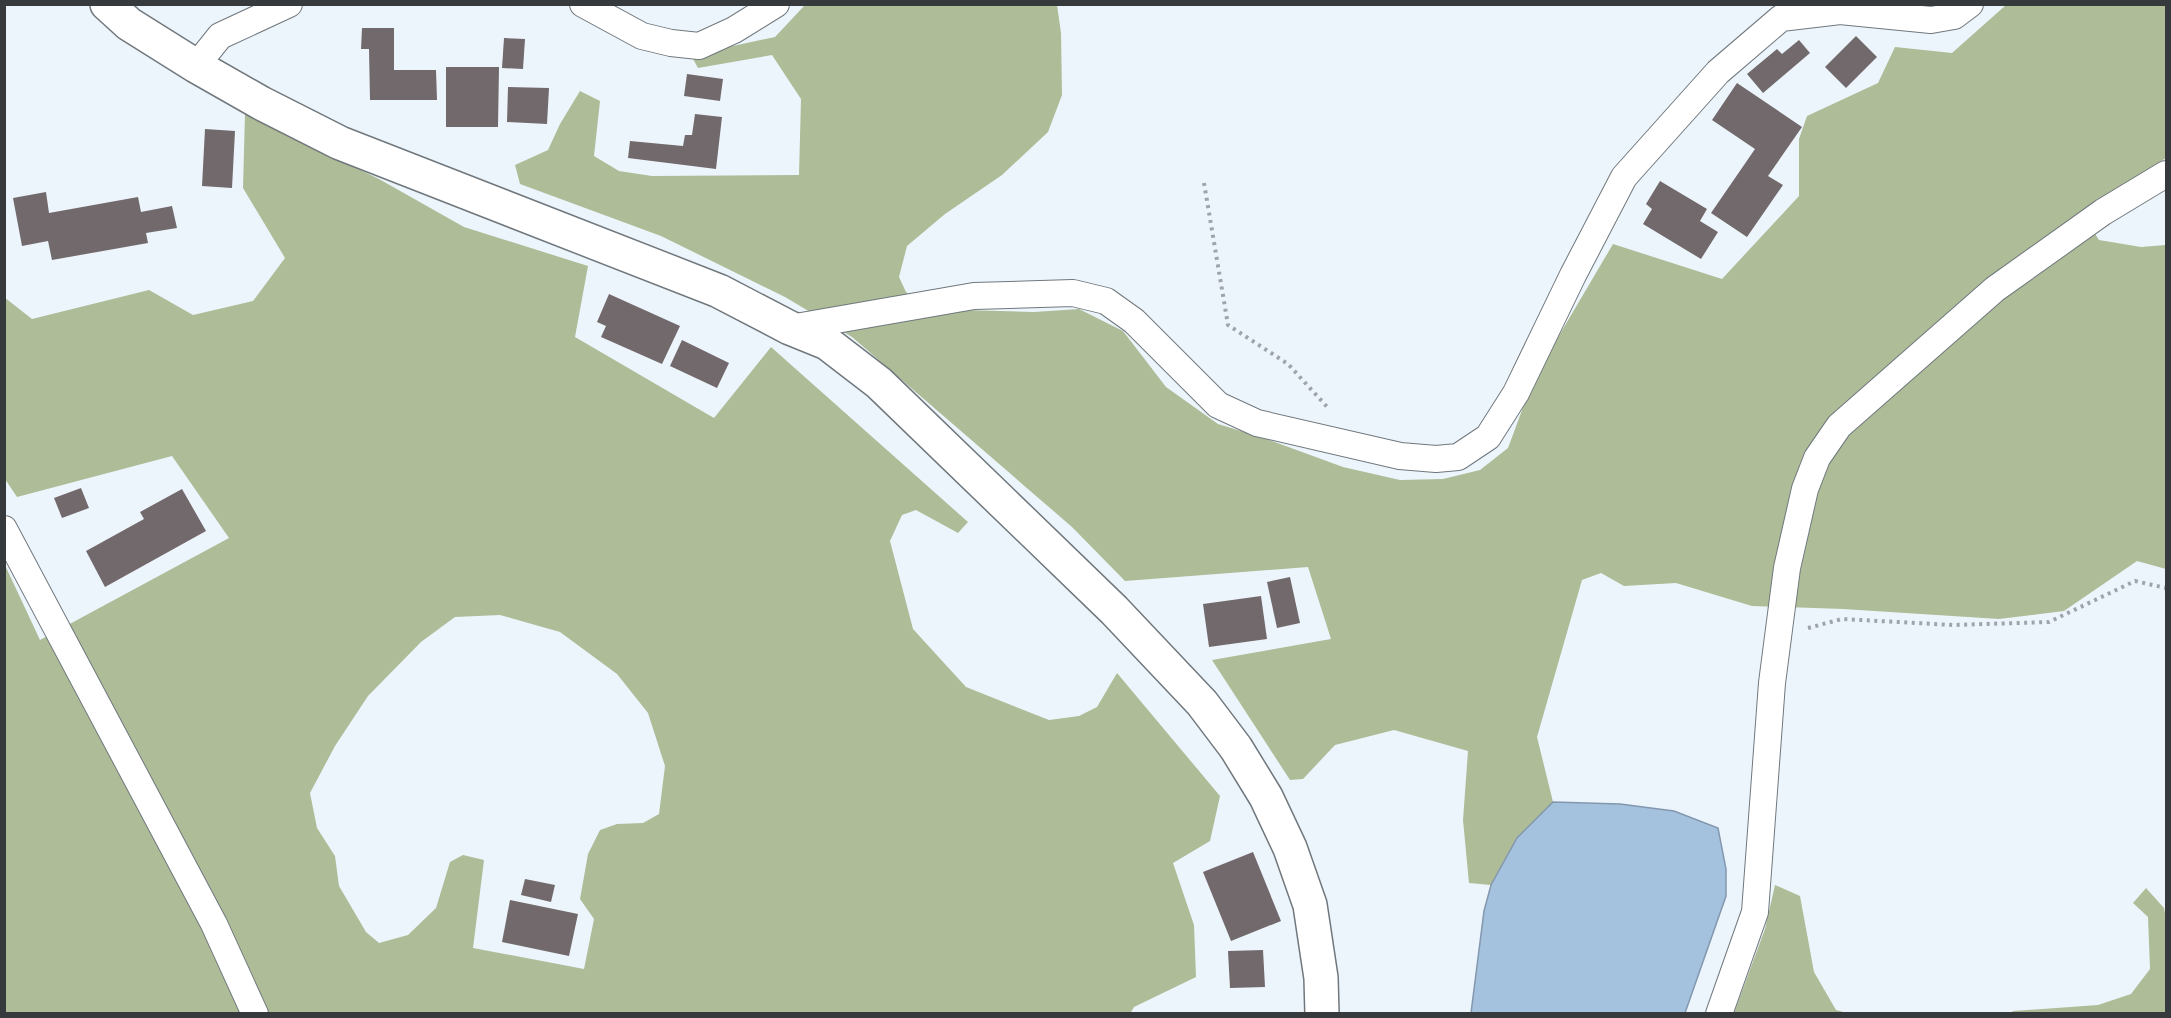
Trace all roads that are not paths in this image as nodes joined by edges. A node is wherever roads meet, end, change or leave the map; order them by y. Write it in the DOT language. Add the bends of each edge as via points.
graph roads {
  1 [pos="106,4"];
  2 [pos="289,4"];
  3 [pos="583,4"];
  4 [pos="776,4"];
  5 [pos="1970,4"];
  6 [pos="196,66"];
  7 [pos="2166,174"];
  8 [pos="790,328"];
  9 [pos="4,529"];
  10 [pos="255,1014"];
  11 [pos="1322,1014"];
  12 [pos="1719,1014"];
  1 -- 6 [label="street" via="129,24"];
  2 -- 6 [label="street" via="220,36"];
  3 -- 4 [label="street" via="642,36 699,45 734,30"];
  5 -- 8 [label="street" via="1954,16 1931,20 1840,11 1781,18 1718,72 1624,177 1516,393 1488,437 1458,457 1400,456 1257,423 1218,405 1134,321 1106,301 1073,293 974,296"];
  6 -- 8 [label="street" via="340,142 719,291"];
  7 -- 12 [label="street" via="2103,212 1995,288 1839,426 1816,458 1787,568 1772,682 1755,912"];
  8 -- 11 [label="street" via="827,343 879,383 1114,610 1209,712 1266,797 1290,848 1310,905"];
  9 -- 10 [label="street" via="214,924"];
}
